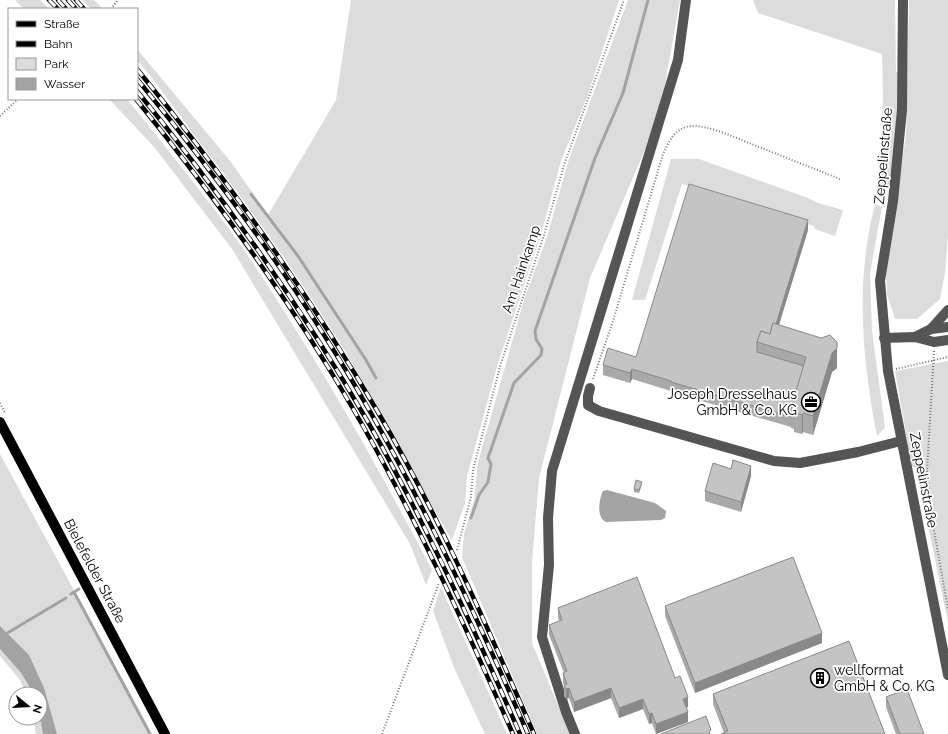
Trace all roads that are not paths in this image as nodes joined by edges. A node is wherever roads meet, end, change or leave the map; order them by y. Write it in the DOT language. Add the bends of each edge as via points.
graph roads {
  1 [pos="686,0"];
  2 [pos="903,0"];
  3 [pos="948,310"];
  4 [pos="948,327"];
  5 [pos="931,329"];
  6 [pos="914,337"];
  7 [pos="884,338"];
  8 [pos="948,340"];
  9 [pos="590,388"];
  10 [pos="0,422"];
  11 [pos="901,441"];
  12 [pos="948,674"];
  13 [pos="165,734"];
  14 [pos="575,734"];
  1 -- 14 [label="street" via="678,60 552,471 548,518 549,565 542,637"];
  2 -- 7 [label="street, Zeppelinstraße" via="902,110 893,201 880,281"];
  3 -- 5 [label="street"];
  4 -- 5 [label="street"];
  5 -- 6 [label="street"];
  6 -- 7 [label="street"];
  6 -- 8 [label="street" via="934,342"];
  7 -- 11 [label="street, Zeppelinstraße"];
  9 -- 11 [label="street" via="588,405 599,411 774,461 800,463"];
  10 -- 13 [label="main road, Bielefelder Straße"];
  11 -- 12 [label="street, Zeppelinstraße"];
}
